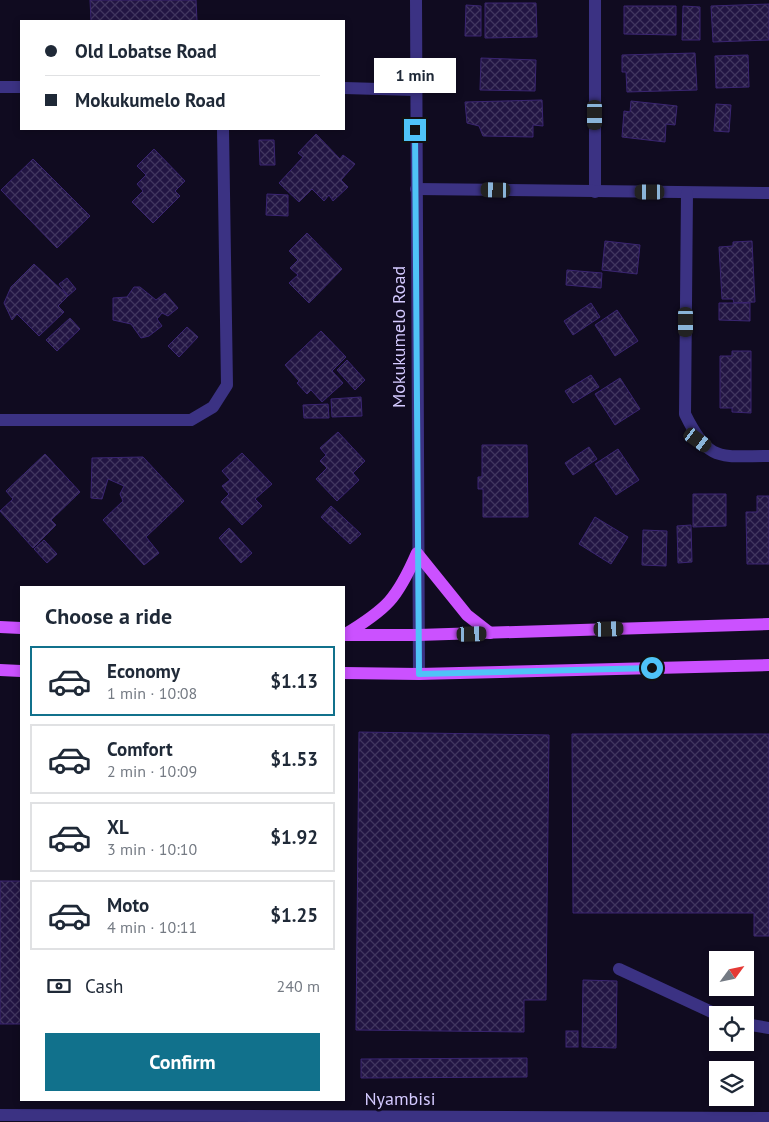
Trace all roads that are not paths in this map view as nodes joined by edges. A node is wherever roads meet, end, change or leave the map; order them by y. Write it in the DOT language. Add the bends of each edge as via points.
graph roads {
  1 [pos="416,0"];
  2 [pos="595,0"];
  3 [pos="0,87"];
  4 [pos="20,87"];
  5 [pos="345,88"];
  6 [pos="415,90"];
  7 [pos="223,130"];
  8 [pos="416,189"];
  9 [pos="595,192"];
  10 [pos="687,193"];
  11 [pos="769,193"];
  12 [pos="0,420"];
  13 [pos="769,456"];
  14 [pos="417,553"];
  15 [pos="769,624"];
  16 [pos="0,628"];
  17 [pos="20,628"];
  18 [pos="490,633"];
  19 [pos="345,634"];
  20 [pos="345,635"];
  21 [pos="418,635"];
  22 [pos="769,665"];
  23 [pos="0,670"];
  24 [pos="20,671"];
  25 [pos="345,673"];
  26 [pos="419,674"];
  27 [pos="619,969"];
  28 [pos="709,1012"];
  29 [pos="754,1026"];
  30 [pos="769,1028"];
  31 [pos="0,1115"];
  32 [pos="769,1118"];
  1 -- 6 [label="street, Mokukumelo Road"];
  2 -- 9 [label="street"];
  3 -- 4 [label="street"];
  5 -- 6 [label="street"];
  6 -- 8 [label="street, Mokukumelo Road"];
  7 -- 12 [label="street" via="227,385 214,407 190,420"];
  8 -- 9 [label="street"];
  8 -- 14 [label="street, Mokukumelo Road"];
  9 -- 10 [label="street"];
  10 -- 11 [label="street"];
  10 -- 13 [label="street" via="685,414 698,440 720,456"];
  14 -- 18 [label="main road" via="467,614"];
  14 -- 19 [label="main road" via="403,586 393,600"];
  14 -- 21 [label="street, Mokukumelo Road"];
  15 -- 18 [label="main road"];
  16 -- 17 [label="main road"];
  18 -- 21 [label="main road"];
  20 -- 21 [label="main road"];
  21 -- 26 [label="street, Mokukumelo Road"];
  22 -- 26 [label="main road"];
  23 -- 24 [label="main road"];
  25 -- 26 [label="main road"];
  27 -- 28 [label="street"];
  29 -- 30 [label="street"];
  31 -- 32 [label="street, Nyambisi"];
}
